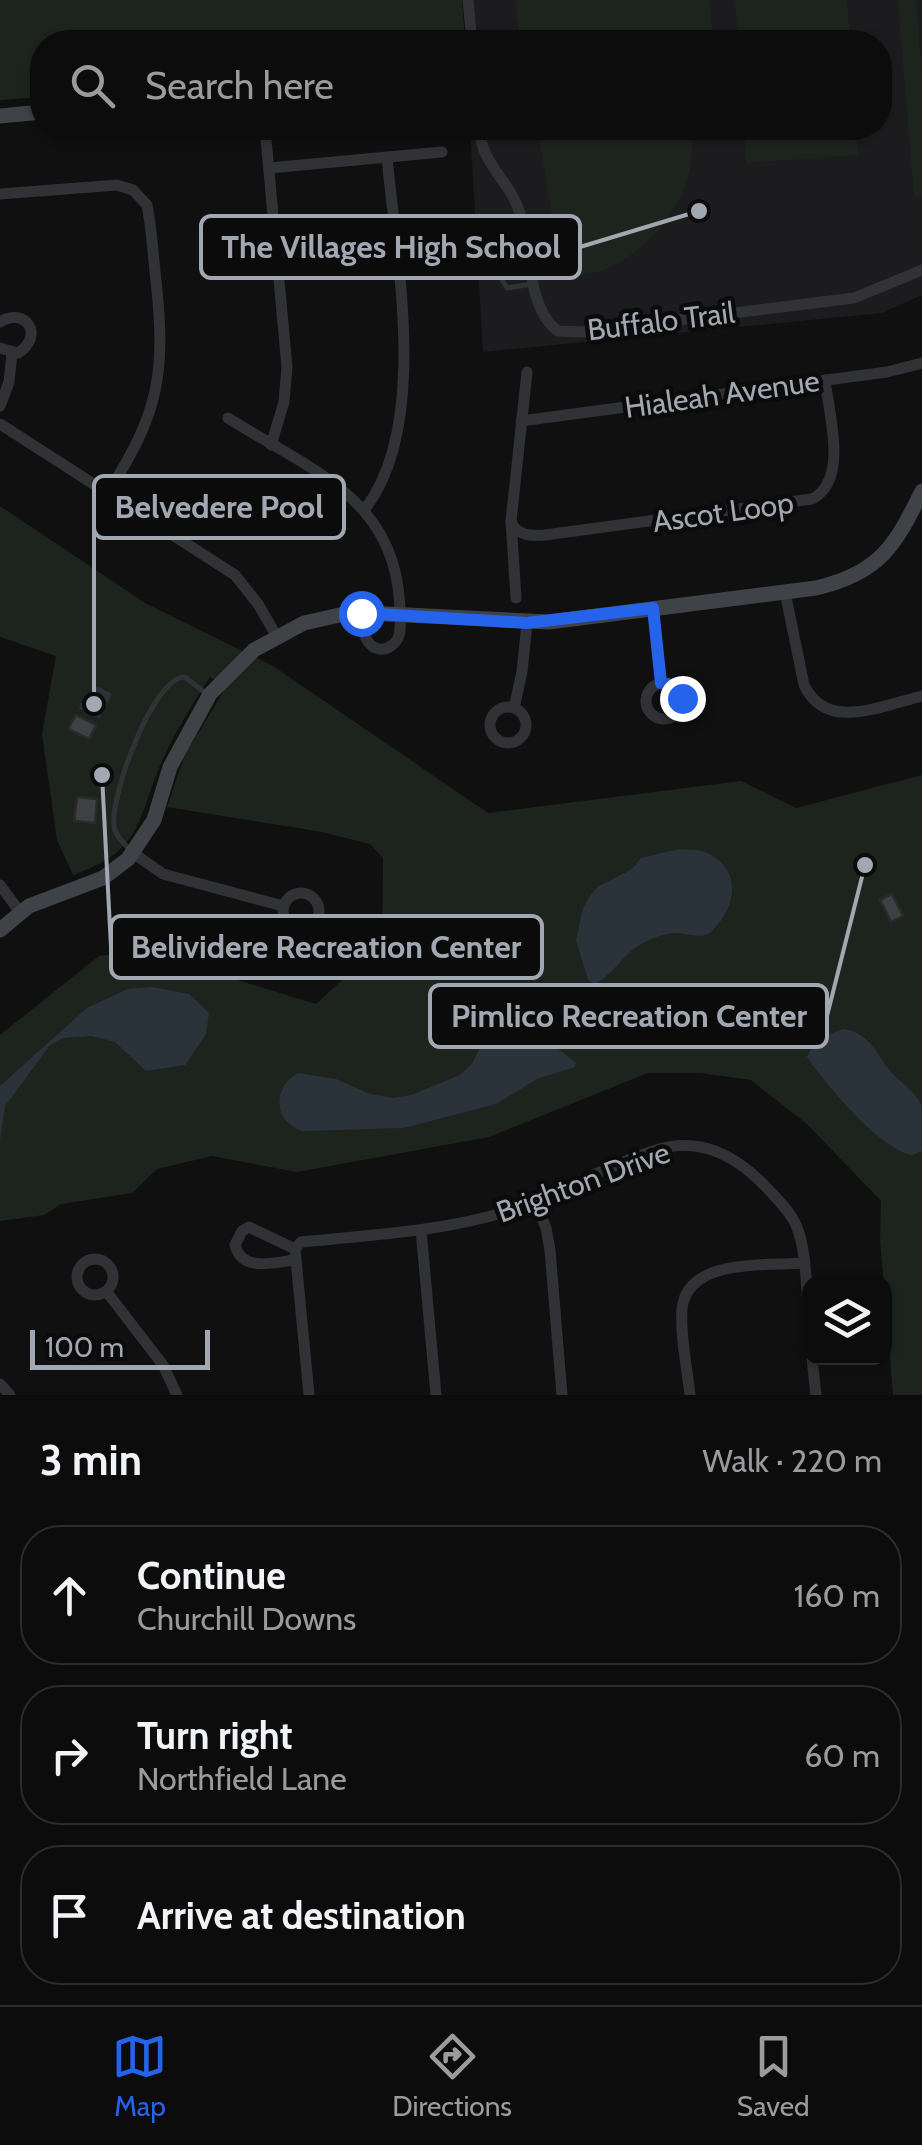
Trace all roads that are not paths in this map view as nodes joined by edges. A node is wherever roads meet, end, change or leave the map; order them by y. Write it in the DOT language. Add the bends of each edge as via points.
graph roads {
  1 [pos="468,0"];
  2 [pos="471,30"];
  3 [pos="30,113"];
  4 [pos="0,116"];
  5 [pos="266,140"];
  6 [pos="481,140"];
  7 [pos="442,152"];
  8 [pos="387,158"];
  9 [pos="268,168"];
  10 [pos="0,194"];
  11 [pos="521,217"];
  12 [pos="922,270"];
  13 [pos="534,284"];
  14 [pos="0,322"];
  15 [pos="6,351"];
  16 [pos="922,362"];
  17 [pos="527,372"];
  18 [pos="825,380"];
  19 [pos="0,406"];
  20 [pos="228,418"];
  21 [pos="522,421"];
  22 [pos="0,424"];
  23 [pos="270,445"];
  24 [pos="922,491"];
  25 [pos="108,492"];
  26 [pos="365,509"];
  27 [pos="511,520"];
  28 [pos="784,592"];
  29 [pos="516,598"];
  30 [pos="653,608"];
  31 [pos="361,613"];
  32 [pos="400,615"];
  33 [pos="527,623"];
  34 [pos="276,635"];
  35 [pos="661,683"];
  36 [pos="209,696"];
  37 [pos="922,696"];
  38 [pos="514,708"];
  39 [pos="133,853"];
  40 [pos="0,885"];
  41 [pos="283,906"];
  42 [pos="20,912"];
  43 [pos="0,930"];
  44 [pos="535,1202"];
  45 [pos="421,1230"];
  46 [pos="296,1254"];
  47 [pos="803,1262"];
  48 [pos="804,1275"];
  49 [pos="106,1291"];
  50 [pos="813,1365"];
  51 [pos="0,1384"];
  52 [pos="10,1395"];
  53 [pos="178,1395"];
  54 [pos="309,1395"];
  55 [pos="436,1395"];
  56 [pos="562,1395"];
  57 [pos="690,1395"];
  58 [pos="816,1395"];
  1 -- 2 [label="street"];
  3 -- 4 [label="street"];
  5 -- 9 [label="street"];
  6 -- 11 [label="street, Buffalo Trail"];
  7 -- 8 [label="street"];
  8 -- 9 [label="street"];
  8 -- 26 [label="street" via="405,368 392,454"];
  9 -- 23 [label="street" via="286,367 284,402"];
  10 -- 25 [label="street" via="117,185 147,205 160,370 141,436"];
  11 -- 13 [label="street, Buffalo Trail"];
  11 -- 13 [label="lane" via="492,226 498,263 506,288"];
  12 -- 13 [label="street, Buffalo Trail" via="854,298 570,333 541,314"];
  14 -- 15 [label="street" via="20,318 31,330 27,346"];
  15 -- 19 [label="street" via="9,382"];
  16 -- 18 [label="street, Hialeah Avenue"];
  17 -- 21 [label="street"];
  18 -- 21 [label="street, Hialeah Avenue"];
  18 -- 27 [label="street, Ascot Loop" via="833,476 812,500 544,535 522,533"];
  20 -- 23 [label="street"];
  21 -- 27 [label="street"];
  22 -- 25 [label="street"];
  23 -- 26 [label="street"];
  24 -- 28 [label="street" via="897,541 877,562 840,582"];
  25 -- 34 [label="street" via="235,575"];
  26 -- 32 [label="street" via="392,557"];
  27 -- 29 [label="street"];
  28 -- 30 [label="street"];
  28 -- 37 [label="street" via="804,684 822,708 850,714"];
  30 -- 33 [label="street"];
  30 -- 35 [label="street"];
  31 -- 32 [label="street"];
  31 -- 32 [label="street" via="367,641 381,649 400,636"];
  31 -- 34 [label="street" via="324,617"];
  32 -- 33 [label="street"];
  33 -- 38 [label="street"];
  34 -- 36 [label="street"];
  36 -- 39 [label="street" via="180,744 154,820"];
  36 -- 39 [label="lane" via="185,677 174,678 140,733 114,819 117,836"];
  39 -- 41 [label="street" via="163,874"];
  39 -- 42 [label="street" via="102,878"];
  40 -- 42 [label="street"];
  42 -- 43 [label="street"];
  44 -- 45 [label="street, Brighton Drive"];
  44 -- 47 [label="street, Brighton Drive" via="650,1151 704,1148 746,1166 783,1205 798,1228"];
  44 -- 56 [label="street" via="550,1250"];
  45 -- 46 [label="street, Brighton Drive" via="301,1242"];
  45 -- 55 [label="street"];
  46 -- 46 [label="street, Brighton Drive" via="249,1263 235,1245 249,1228"];
  46 -- 54 [label="street"];
  47 -- 48 [label="street, Brighton Drive"];
  47 -- 57 [label="street" via="711,1272 689,1288 682,1312"];
  49 -- 53 [label="street"];
  50 -- 58 [label="street"];
  51 -- 52 [label="street"];
}
